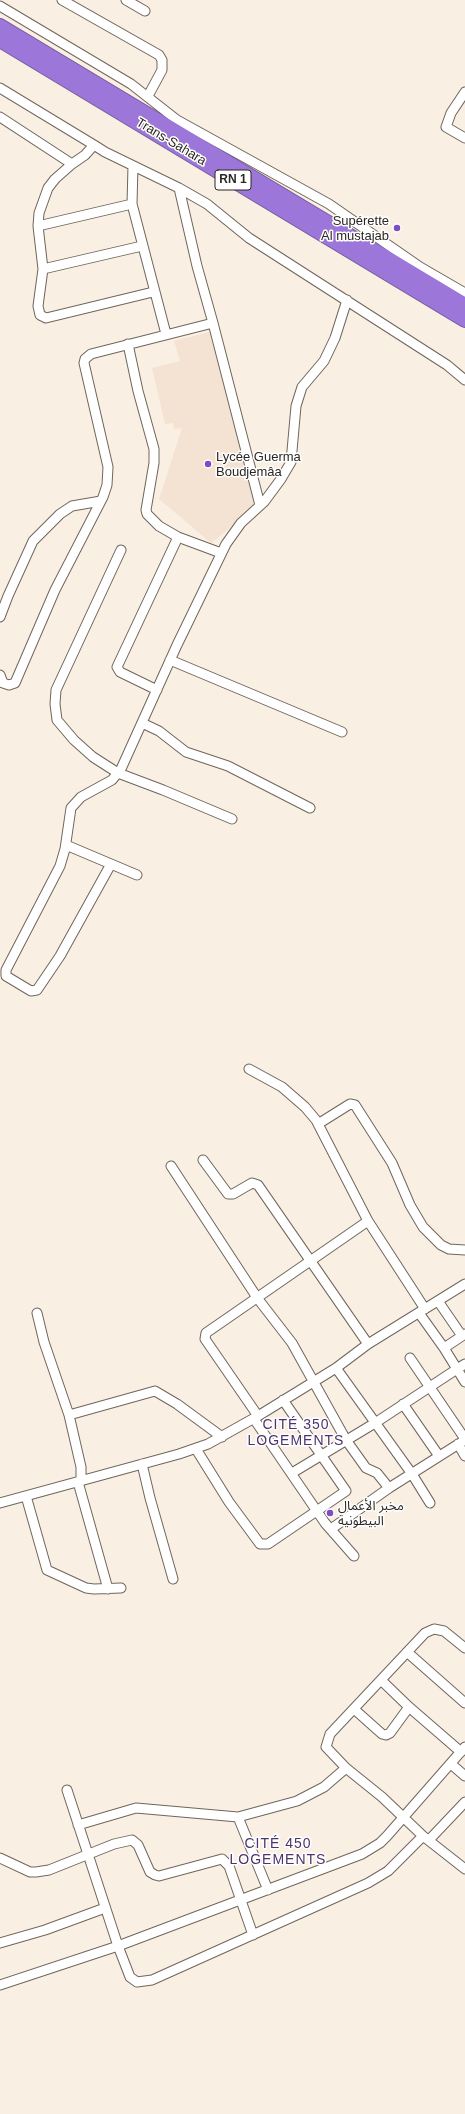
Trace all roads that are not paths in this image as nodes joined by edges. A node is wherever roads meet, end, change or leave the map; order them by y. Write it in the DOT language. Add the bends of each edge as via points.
graph roads {
  1 [pos="62,0"];
  2 [pos="126,0"];
  3 [pos="0,6"];
  4 [pos="145,11"];
  5 [pos="0,26"];
  6 [pos="0,40"];
  7 [pos="0,88"];
  8 [pos="465,92"];
  9 [pos="148,96"];
  10 [pos="0,117"];
  11 [pos="465,138"];
  12 [pos="94,145"];
  13 [pos="72,164"];
  14 [pos="133,166"];
  15 [pos="179,188"];
  16 [pos="132,204"];
  17 [pos="38,226"];
  18 [pos="142,246"];
  19 [pos="43,270"];
  20 [pos="153,292"];
  21 [pos="465,293"];
  22 [pos="347,300"];
  23 [pos="465,305"];
  24 [pos="465,320"];
  25 [pos="213,322"];
  26 [pos="166,334"];
  27 [pos="128,344"];
  28 [pos="465,380"];
  29 [pos="101,500"];
  30 [pos="260,504"];
  31 [pos="178,537"];
  32 [pos="121,550"];
  33 [pos="221,553"];
  34 [pos="0,617"];
  35 [pos="170,660"];
  36 [pos="0,675"];
  37 [pos="157,690"];
  38 [pos="142,723"];
  39 [pos="342,732"];
  40 [pos="118,773"];
  41 [pos="310,808"];
  42 [pos="232,819"];
  43 [pos="66,845"];
  44 [pos="110,864"];
  45 [pos="137,875"];
  46 [pos="249,1069"];
  47 [pos="318,1124"];
  48 [pos="203,1160"];
  49 [pos="171,1166"];
  50 [pos="368,1221"];
  51 [pos="465,1250"];
  52 [pos="310,1260"];
  53 [pos="465,1284"];
  54 [pos="258,1298"];
  55 [pos="438,1301"];
  56 [pos="422,1311"];
  57 [pos="37,1313"];
  58 [pos="463,1335"];
  59 [pos="368,1344"];
  60 [pos="444,1348"];
  61 [pos="410,1358"];
  62 [pos="465,1364"];
  63 [pos="336,1368"];
  64 [pos="457,1369"];
  65 [pos="314,1380"];
  66 [pos="465,1382"];
  67 [pos="430,1387"];
  68 [pos="283,1400"];
  69 [pos="403,1404"];
  70 [pos="70,1415"];
  71 [pos="256,1418"];
  72 [pos="375,1423"];
  73 [pos="222,1437"];
  74 [pos="346,1440"];
  75 [pos="463,1441"];
  76 [pos="196,1449"];
  77 [pos="321,1455"];
  78 [pos="439,1456"];
  79 [pos="465,1456"];
  80 [pos="142,1464"];
  81 [pos="292,1474"];
  82 [pos="412,1474"];
  83 [pos="80,1481"];
  84 [pos="389,1488"];
  85 [pos="26,1496"];
  86 [pos="0,1503"];
  87 [pos="430,1503"];
  88 [pos="317,1510"];
  89 [pos="331,1529"];
  90 [pos="354,1556"];
  91 [pos="174,1579"];
  92 [pos="121,1588"];
  93 [pos="108,1589"];
  94 [pos="465,1648"];
  95 [pos="407,1652"];
  96 [pos="381,1680"];
  97 [pos="465,1703"];
  98 [pos="409,1707"];
  99 [pos="354,1709"];
  100 [pos="463,1749"];
  101 [pos="451,1764"];
  102 [pos="346,1768"];
  103 [pos="465,1776"];
  104 [pos="67,1790"];
  105 [pos="465,1802"];
  106 [pos="404,1817"];
  107 [pos="238,1818"];
  108 [pos="78,1824"];
  109 [pos="426,1838"];
  110 [pos="88,1855"];
  111 [pos="0,1858"];
  112 [pos="464,1868"];
  113 [pos="268,1890"];
  114 [pos="241,1900"];
  115 [pos="105,1908"];
  116 [pos="253,1935"];
  117 [pos="0,1943"];
  118 [pos="118,1946"];
  119 [pos="1,1981"];
  1 -- 9 [label="street" via="159,55 162,70"];
  2 -- 4 [label="street"];
  3 -- 9 [label="street"];
  5 -- 23 [label="highway, Trans-Sahara / RN 1"];
  6 -- 24 [label="highway, Trans-Sahara / RN 1"];
  7 -- 12 [label="street"];
  8 -- 11 [label="street" via="451,113 446,127"];
  9 -- 21 [label="street" via="177,120 329,204 420,267"];
  10 -- 13 [label="street"];
  12 -- 13 [label="street"];
  12 -- 14 [label="street"];
  13 -- 17 [label="street" via="48,188"];
  14 -- 15 [label="street"];
  14 -- 16 [label="street"];
  15 -- 22 [label="street" via="206,204 248,238"];
  15 -- 25 [label="street" via="196,266"];
  16 -- 17 [label="street"];
  16 -- 18 [label="street"];
  17 -- 19 [label="street"];
  18 -- 19 [label="street"];
  18 -- 20 [label="street"];
  19 -- 20 [label="street" via="38,306 40,315 46,318"];
  20 -- 26 [label="street"];
  22 -- 28 [label="street" via="447,365"];
  22 -- 30 [label="street" via="324,362 302,387 296,406 291,462 281,479"];
  25 -- 26 [label="street"];
  25 -- 30 [label="street"];
  26 -- 27 [label="street"];
  27 -- 29 [label="street" via="91,354 84,363 108,467 107,485"];
  27 -- 31 [label="street" via="154,449 146,510 159,526"];
  29 -- 34 [label="street" via="72,506 54,519 33,541"];
  29 -- 36 [label="street" via="71,556 15,683 9,686 3,683"];
  30 -- 33 [label="street" via="242,523"];
  31 -- 33 [label="street"];
  31 -- 37 [label="street" via="117,667 120,672"];
  32 -- 40 [label="street" via="56,690 54,704 57,720 74,740 93,757"];
  33 -- 35 [label="street"];
  35 -- 37 [label="street"];
  35 -- 39 [label="street"];
  37 -- 38 [label="street"];
  38 -- 40 [label="street"];
  38 -- 41 [label="street" via="159,731 186,752 228,766"];
  40 -- 42 [label="street"];
  40 -- 43 [label="street" via="112,780 75,801 69,814"];
  43 -- 44 [label="street"];
  43 -- 44 [label="street" via="60,866 6,970 6,976 31,991 37,990 60,956"];
  44 -- 45 [label="street"];
  46 -- 47 [label="street" via="282,1088 305,1107"];
  47 -- 50 [label="street"];
  47 -- 51 [label="street" via="354,1104 392,1163 410,1205 423,1227 433,1239 448,1249"];
  48 -- 52 [label="street" via="228,1194 233,1194 252,1183 258,1185"];
  49 -- 54 [label="street"];
  50 -- 52 [label="street"];
  50 -- 56 [label="street"];
  52 -- 54 [label="street"];
  52 -- 59 [label="street"];
  53 -- 55 [label="street"];
  54 -- 65 [label="street" via="292,1343"];
  54 -- 71 [label="street" via="208,1331 205,1337"];
  55 -- 56 [label="street"];
  55 -- 58 [label="street"];
  56 -- 59 [label="street"];
  56 -- 60 [label="street"];
  57 -- 70 [label="street" via="44,1342"];
  58 -- 60 [label="street"];
  59 -- 63 [label="street"];
  60 -- 64 [label="street"];
  61 -- 67 [label="street"];
  62 -- 64 [label="street"];
  63 -- 65 [label="street"];
  63 -- 72 [label="street"];
  64 -- 66 [label="street"];
  64 -- 67 [label="street"];
  65 -- 68 [label="street"];
  65 -- 74 [label="street"];
  67 -- 69 [label="street"];
  67 -- 75 [label="street"];
  68 -- 71 [label="street"];
  68 -- 77 [label="street"];
  69 -- 72 [label="street"];
  69 -- 78 [label="street"];
  70 -- 73 [label="street" via="127,1397 157,1391"];
  70 -- 83 [label="street" via="81,1467"];
  71 -- 73 [label="street"];
  71 -- 81 [label="street"];
  72 -- 74 [label="street"];
  72 -- 82 [label="street"];
  73 -- 76 [label="street"];
  74 -- 77 [label="street"];
  74 -- 84 [label="street" via="366,1468 377,1473"];
  75 -- 78 [label="street"];
  75 -- 79 [label="street"];
  76 -- 80 [label="street"];
  76 -- 88 [label="street" via="229,1502 262,1546"];
  77 -- 81 [label="street"];
  77 -- 88 [label="street" via="346,1490 334,1501"];
  78 -- 82 [label="street"];
  80 -- 83 [label="street"];
  80 -- 91 [label="street"];
  81 -- 88 [label="street"];
  82 -- 84 [label="street"];
  82 -- 87 [label="street"];
  83 -- 85 [label="street"];
  83 -- 93 [label="street"];
  84 -- 89 [label="street"];
  85 -- 86 [label="street"];
  85 -- 93 [label="street" via="46,1570 86,1588"];
  88 -- 89 [label="street"];
  89 -- 90 [label="street"];
  92 -- 93 [label="street"];
  94 -- 95 [label="street" via="444,1631 434,1629 425,1633"];
  95 -- 96 [label="street"];
  95 -- 97 [label="street"];
  96 -- 98 [label="street"];
  96 -- 99 [label="street"];
  98 -- 99 [label="street" via="386,1735"];
  98 -- 100 [label="street"];
  99 -- 102 [label="street" via="330,1734 326,1743 328,1750"];
  100 -- 101 [label="street"];
  101 -- 103 [label="street"];
  101 -- 106 [label="street"];
  102 -- 106 [label="street"];
  102 -- 107 [label="street" via="324,1787 297,1801"];
  104 -- 108 [label="street"];
  105 -- 109 [label="street"];
  106 -- 109 [label="street"];
  106 -- 113 [label="street" via="380,1843 362,1854"];
  107 -- 108 [label="street" via="136,1808"];
  107 -- 113 [label="street"];
  108 -- 110 [label="street"];
  109 -- 112 [label="street"];
  109 -- 116 [label="street" via="381,1876"];
  110 -- 111 [label="street" via="49,1870 36,1872 30,1872"];
  110 -- 114 [label="street" via="114,1844 135,1841 150,1872 159,1876 222,1859 229,1866"];
  110 -- 115 [label="street"];
  113 -- 114 [label="street"];
  114 -- 116 [label="street"];
  114 -- 118 [label="street"];
  115 -- 117 [label="street"];
  115 -- 118 [label="street"];
  116 -- 118 [label="street" via="144,1982 134,1981 130,1976"];
  118 -- 119 [label="street"];
}
